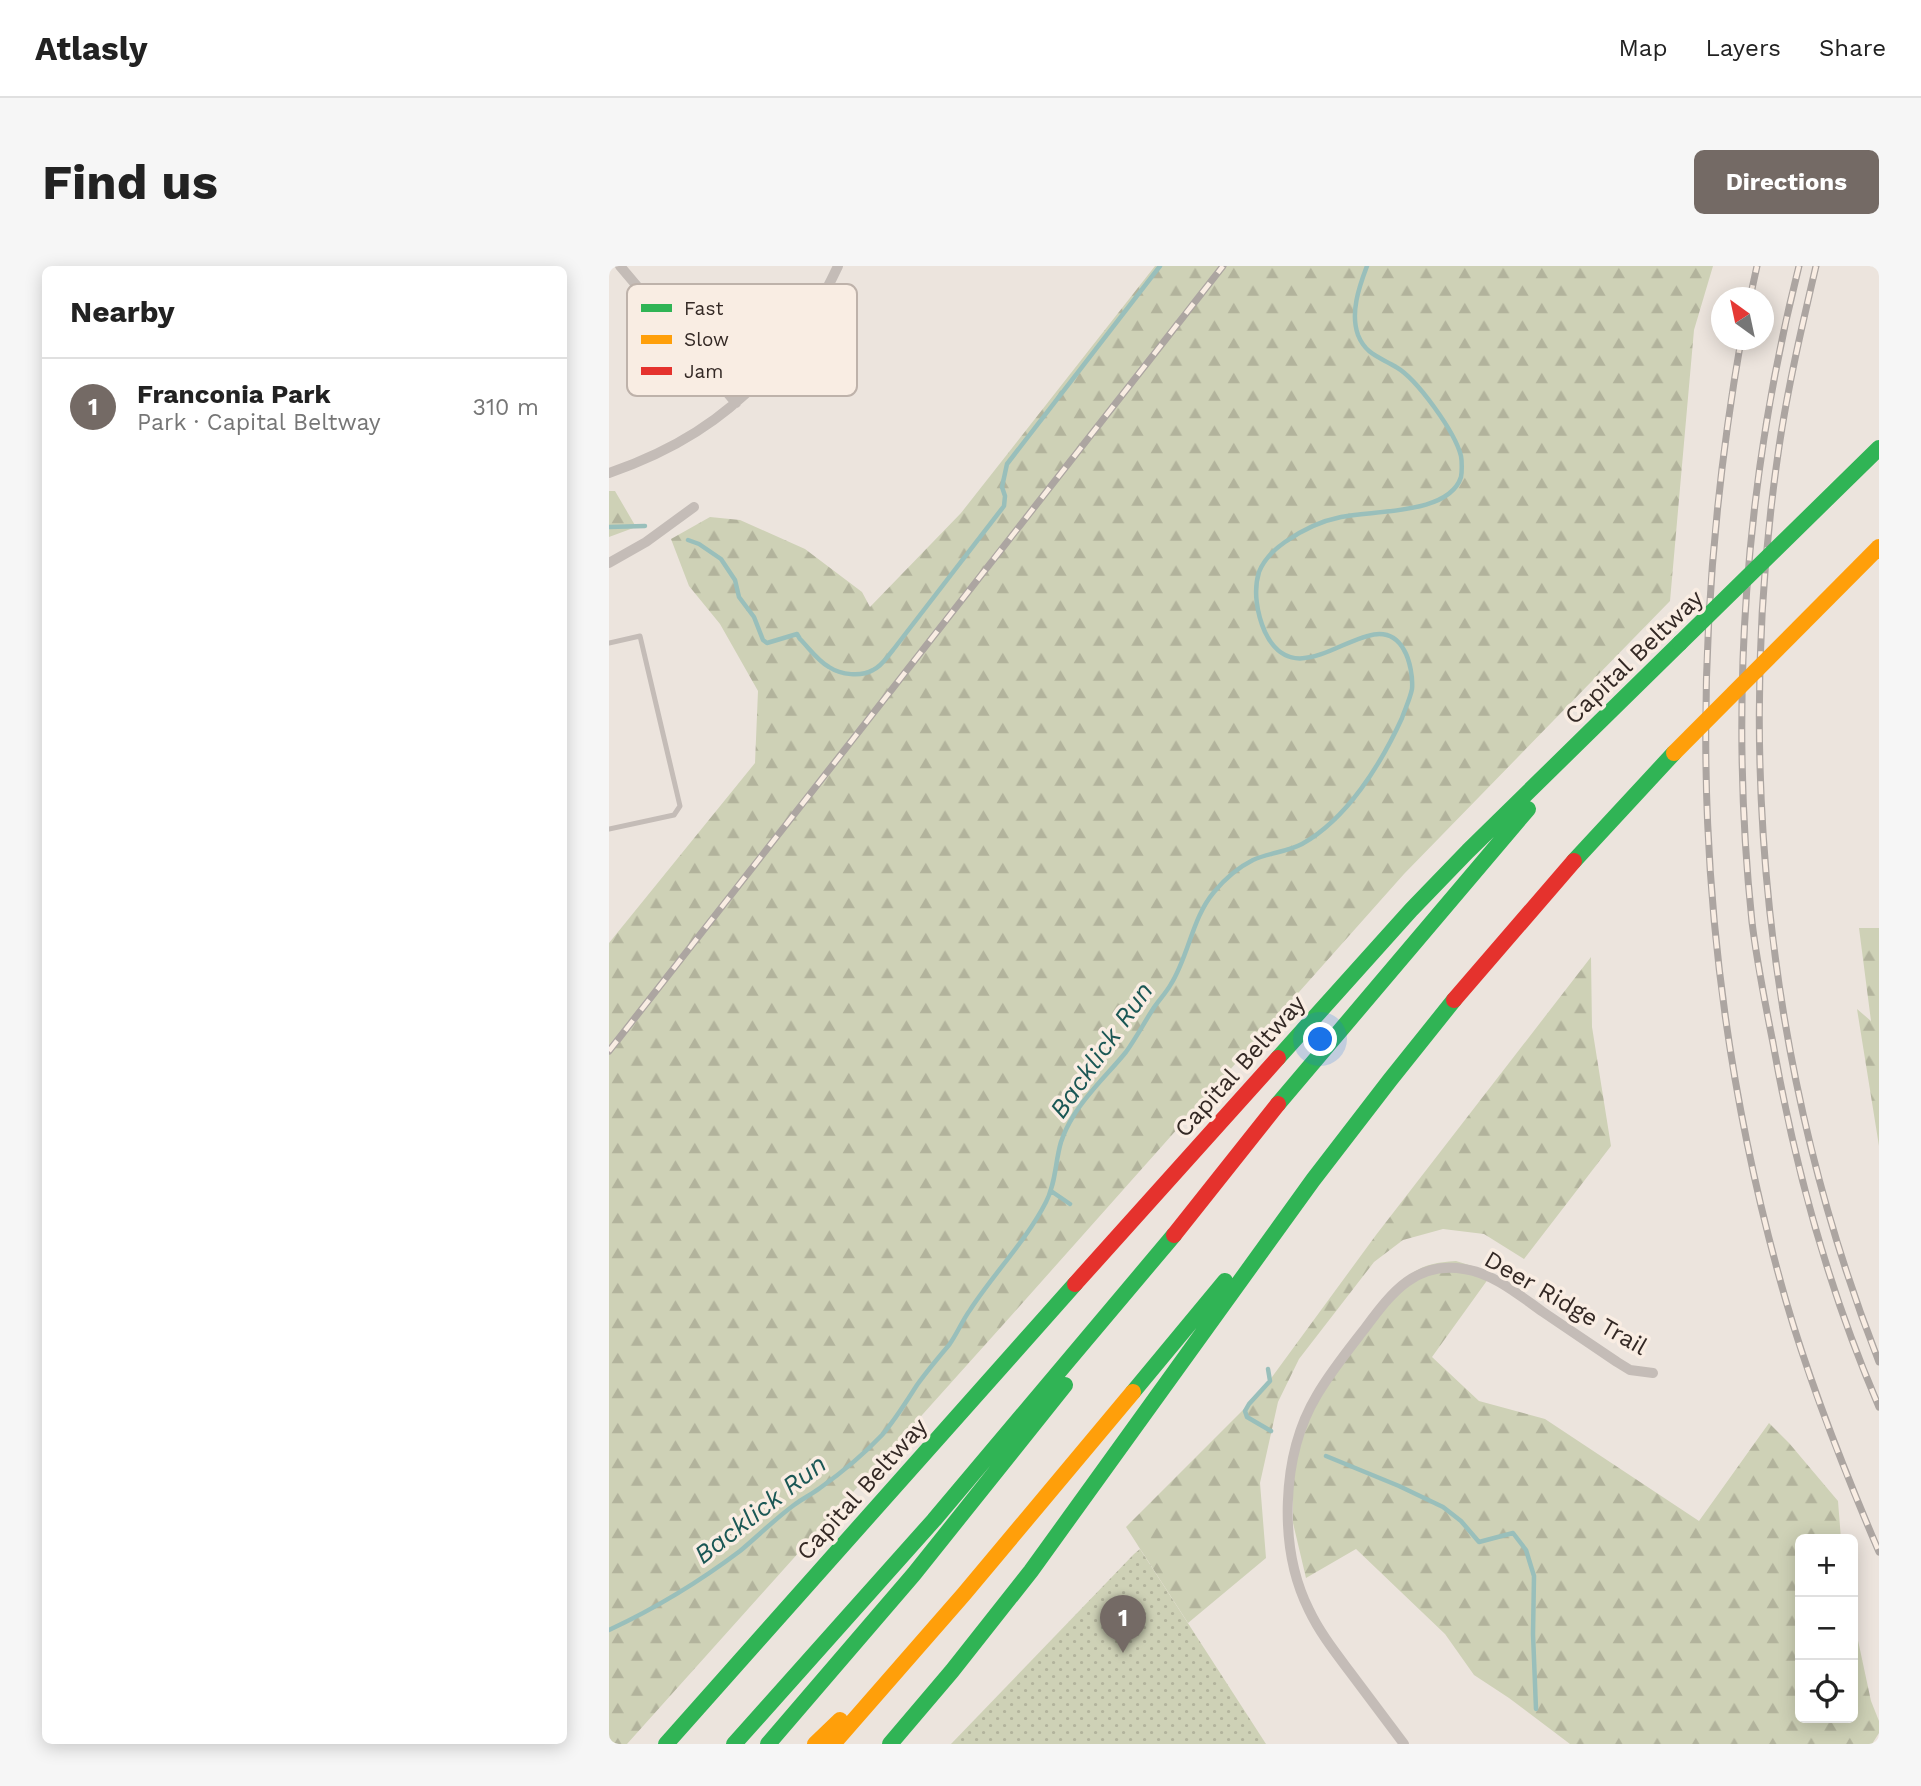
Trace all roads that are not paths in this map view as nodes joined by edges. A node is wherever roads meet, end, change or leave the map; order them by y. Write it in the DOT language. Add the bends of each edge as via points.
graph roads {
  1 [pos="620,266"];
  2 [pos="838,266"];
  3 [pos="635,284"];
  4 [pos="829,284"];
  5 [pos="730,396"];
  6 [pos="744,396"];
  7 [pos="736,403"];
  8 [pos="1879,448"];
  9 [pos="609,473"];
  10 [pos="694,507"];
  11 [pos="1879,547"];
  12 [pos="609,563"];
  13 [pos="609,643"];
  14 [pos="1626,696"];
  15 [pos="609,829"];
  16 [pos="1300,1077"];
  17 [pos="1351,1130"];
  18 [pos="1653,1373"];
  19 [pos="964,1594"];
  20 [pos="666,1744"];
  21 [pos="734,1744"];
  22 [pos="768,1744"];
  23 [pos="815,1744"];
  24 [pos="833,1744"];
  25 [pos="890,1744"];
  26 [pos="1404,1744"];
  1 -- 3 [label="street"];
  2 -- 4 [label="street"];
  5 -- 7 [label="street"];
  6 -- 7 [label="street"];
  7 -- 9 [label="street" via="689,438"];
  8 -- 14 [label="highway, Capital Beltway, bridge"];
  10 -- 12 [label="street"];
  11 -- 17 [label="highway, bridge" via="1578,854"];
  13 -- 15 [label="lane" via="640,636 680,806 674,815"];
  14 -- 16 [label="highway"];
  14 -- 20 [label="highway, Capital Beltway" via="1468,851 1352,974"];
  16 -- 21 [label="highway" via="1157,1256 951,1499"];
  16 -- 22 [label="highway" via="1033,1428"];
  17 -- 19 [label="highway"];
  17 -- 25 [label="highway" via="1043,1556"];
  18 -- 26 [label="street, Deer Ridge Trail" via="1630,1370 1490,1278 1451,1267 1419,1274 1388,1297 1327,1380 1312,1405 1293,1458 1289,1538 1297,1577 1324,1636"];
  19 -- 23 [label="highway"];
  19 -- 24 [label="highway"];
}
